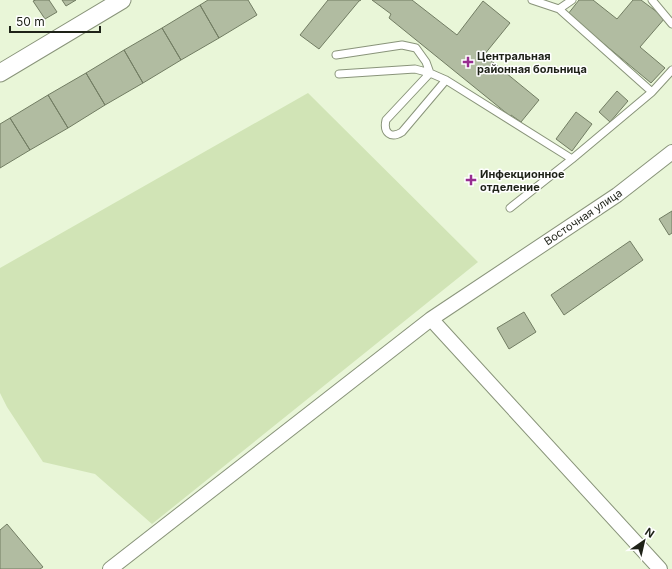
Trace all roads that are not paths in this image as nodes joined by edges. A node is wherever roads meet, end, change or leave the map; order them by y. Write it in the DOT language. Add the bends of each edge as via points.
graph roads {
  1 [pos="122,0"];
  2 [pos="532,0"];
  3 [pos="572,0"];
  4 [pos="652,0"];
  5 [pos="559,10"];
  6 [pos="672,24"];
  7 [pos="336,55"];
  8 [pos="672,70"];
  9 [pos="0,73"];
  10 [pos="430,73"];
  11 [pos="339,74"];
  12 [pos="446,80"];
  13 [pos="652,92"];
  14 [pos="672,152"];
  15 [pos="572,159"];
  16 [pos="510,208"];
  17 [pos="431,319"];
  18 [pos="110,569"];
  19 [pos="660,569"];
  1 -- 9 [label="street"];
  2 -- 5 [label="lane"];
  3 -- 5 [label="lane"];
  4 -- 6 [label="lane"];
  5 -- 13 [label="lane"];
  7 -- 10 [label="lane" via="402,45 416,48"];
  8 -- 13 [label="lane"];
  10 -- 11 [label="lane" via="415,69"];
  10 -- 12 [label="lane"];
  10 -- 12 [label="lane" via="386,120 385,126 391,135 396,136 402,132"];
  12 -- 15 [label="lane"];
  13 -- 15 [label="lane"];
  14 -- 17 [label="street, Восточная улица" via="617,195"];
  15 -- 16 [label="lane"];
  17 -- 18 [label="street, Восточная улица"];
  17 -- 19 [label="street"];
}
